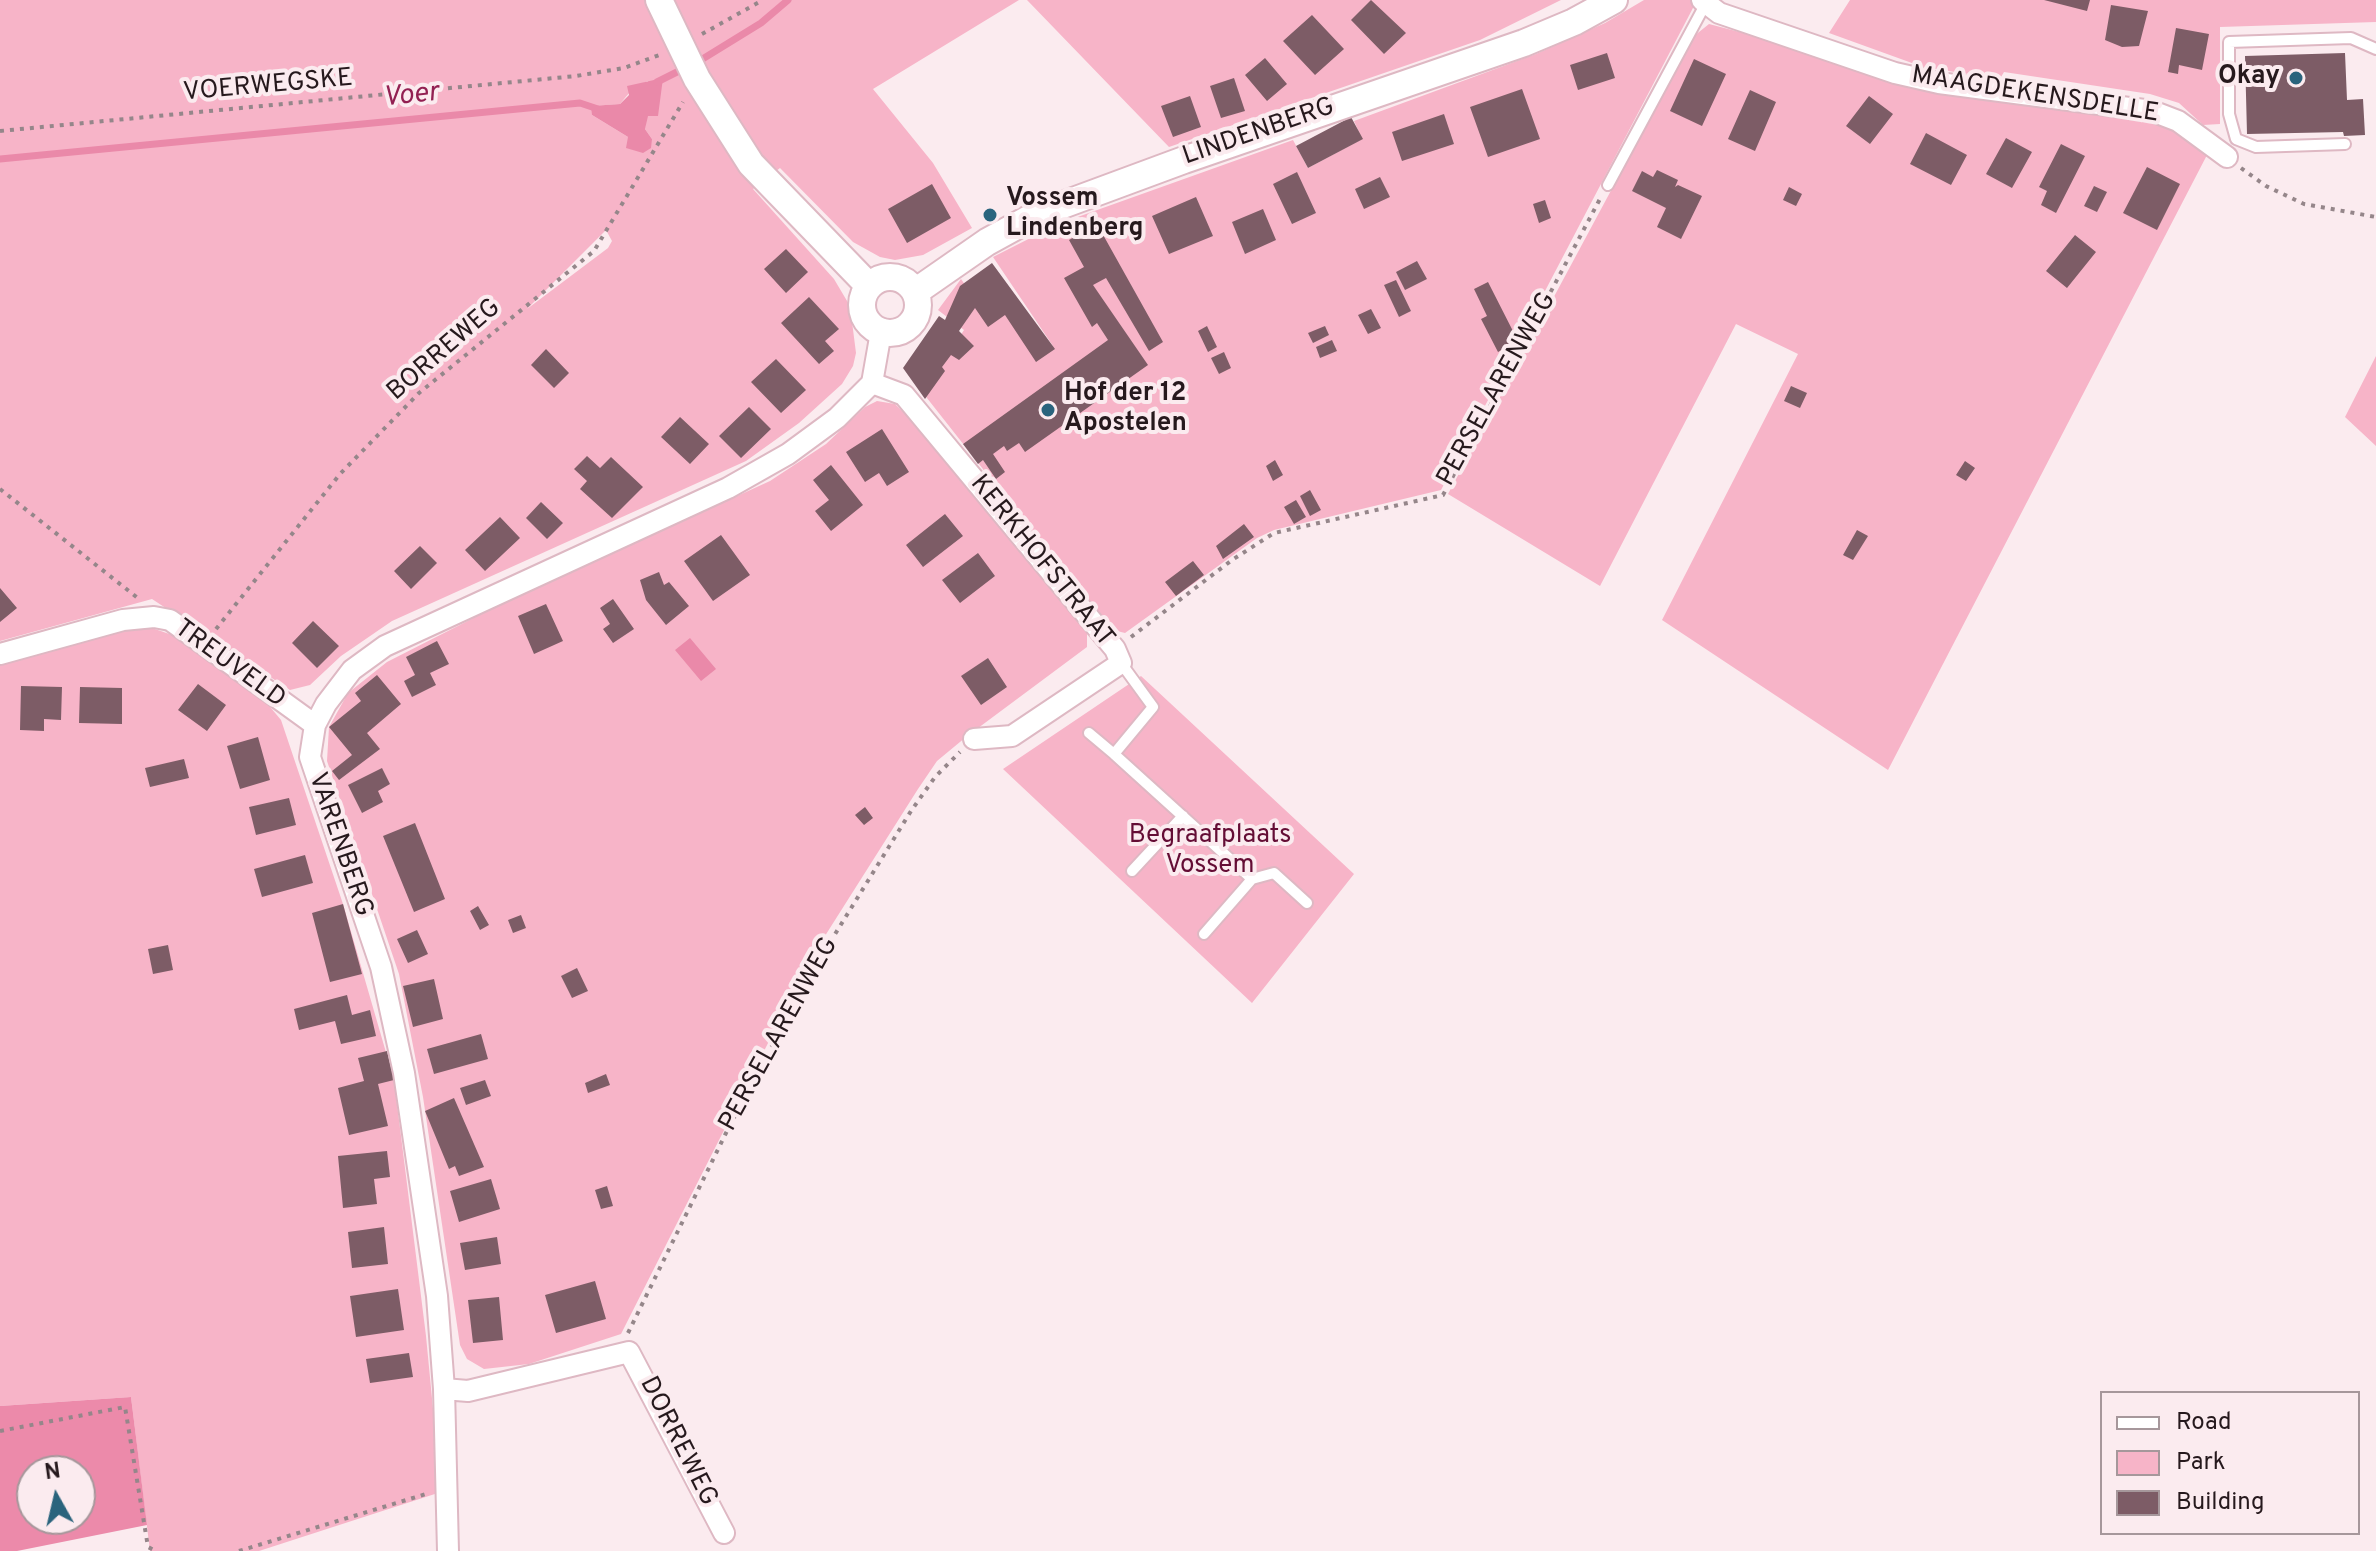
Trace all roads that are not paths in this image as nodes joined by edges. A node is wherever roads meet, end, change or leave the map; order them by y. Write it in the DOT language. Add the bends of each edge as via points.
graph roads {
  1 [pos="659,0"];
  2 [pos="1614,0"];
  3 [pos="1704,2"];
  4 [pos="2376,49"];
  5 [pos="2345,144"];
  6 [pos="2227,157"];
  7 [pos="1608,185"];
  8 [pos="869,286"];
  9 [pos="915,292"];
  10 [pos="881,332"];
  11 [pos="872,383"];
  12 [pos="0,654"];
  13 [pos="1118,656"];
  14 [pos="315,725"];
  15 [pos="1089,733"];
  16 [pos="974,739"];
  17 [pos="1114,754"];
  18 [pos="1183,816"];
  19 [pos="1132,871"];
  20 [pos="1252,879"];
  21 [pos="1307,903"];
  22 [pos="1204,934"];
  23 [pos="444,1389"];
  24 [pos="724,1533"];
  25 [pos="448,1551"];
  1 -- 8 [label="street" via="698,82 751,164"];
  2 -- 9 [label="street, LINDENBERG" via="1524,43 1038,214"];
  3 -- 6 [label="street, MAAGDEKENSDELLE" via="1719,13 1895,73 2152,111 2178,121"];
  3 -- 7 [label="lane"];
  4 -- 5 [label="lane" via="2351,38 2229,42 2229,114 2236,139 2256,147"];
  8 -- 9 [label="street" via="894,277"];
  8 -- 10 [label="street" via="863,312"];
  9 -- 10 [label="street" via="915,320 900,332"];
  10 -- 11 [label="street"];
  11 -- 13 [label="street, KERKHOFSTRAAT" via="904,395"];
  11 -- 14 [label="street, VARENBERG" via="837,418 758,473 385,646 352,670"];
  12 -- 14 [label="street, TREUVELD" via="123,620 170,620"];
  13 -- 16 [label="street, KERKHOFSTRAAT" via="1012,736"];
  13 -- 17 [label="lane" via="1153,707"];
  14 -- 23 [label="street, VARENBERG" via="310,757 381,967 404,1073 430,1243"];
  15 -- 17 [label="lane"];
  17 -- 18 [label="lane"];
  18 -- 19 [label="lane"];
  18 -- 20 [label="lane"];
  20 -- 21 [label="lane" via="1274,873"];
  20 -- 22 [label="lane"];
  23 -- 24 [label="street, DORREWEG" via="468,1391 629,1352"];
  23 -- 25 [label="street, VARENBERG"];
}
